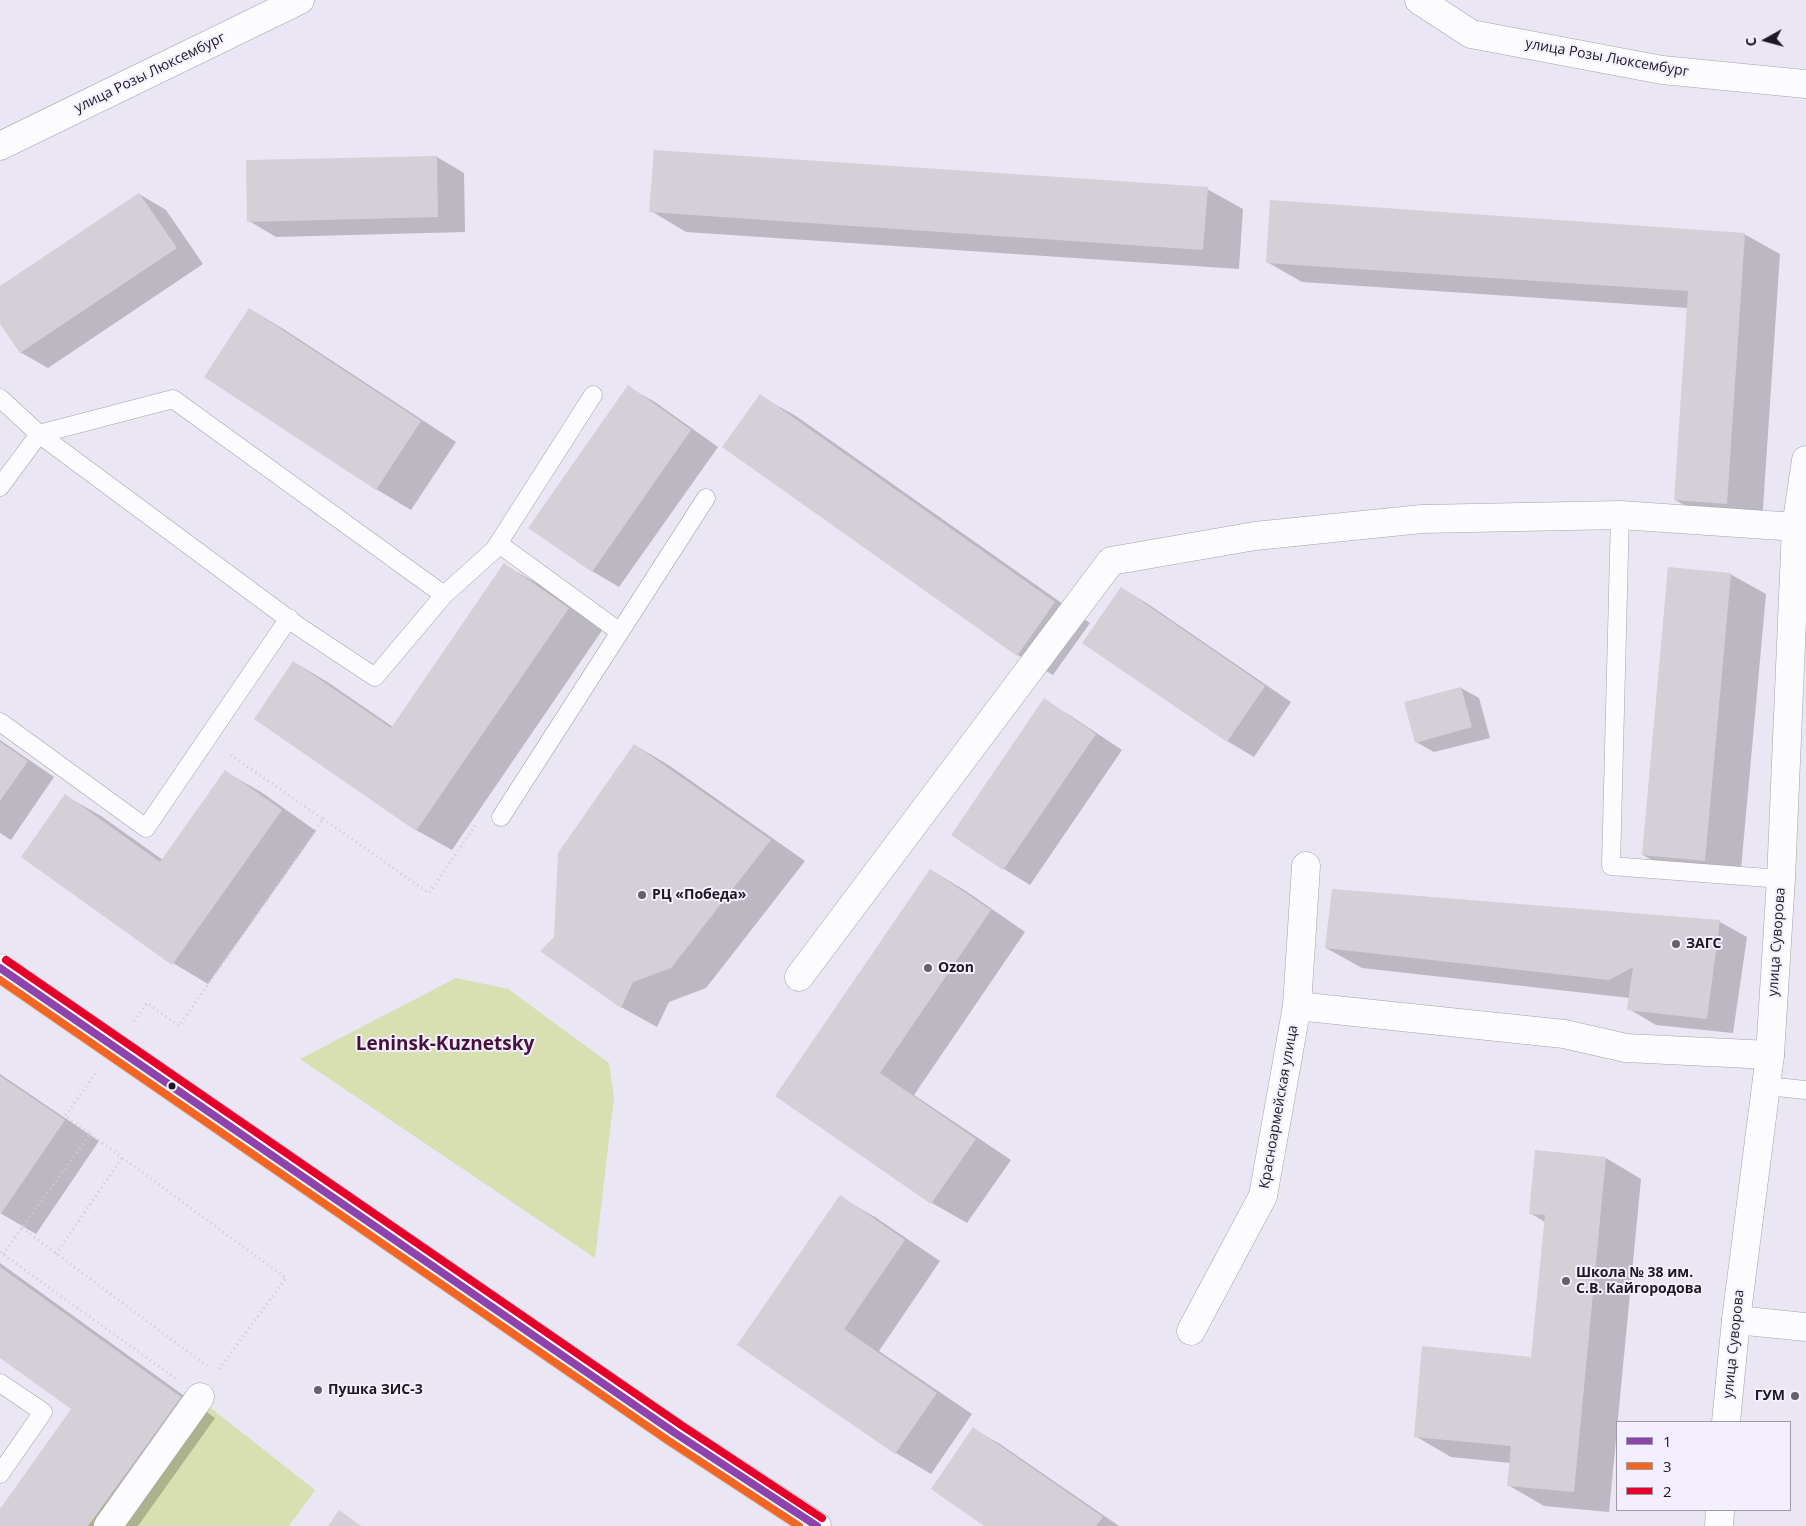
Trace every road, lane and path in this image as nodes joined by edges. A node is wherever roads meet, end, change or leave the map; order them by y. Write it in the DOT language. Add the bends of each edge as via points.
graph roads {
  1 [pos="300,0"];
  2 [pos="1418,0"];
  3 [pos="1806,84"];
  4 [pos="0,146"];
  5 [pos="593,395"];
  6 [pos="0,398"];
  7 [pos="39,434"];
  8 [pos="1806,460"];
  9 [pos="0,487"];
  10 [pos="706,498"];
  11 [pos="1620,515"];
  12 [pos="1796,527"];
  13 [pos="499,544"];
  14 [pos="444,595"];
  15 [pos="289,618"];
  16 [pos="620,632"];
  17 [pos="0,722"];
  18 [pos="207,738"];
  19 [pos="501,817"];
  20 [pos="322,819"];
  21 [pos="1306,866"];
  22 [pos="1781,878"];
  23 [pos="0,968"];
  24 [pos="799,977"];
  25 [pos="1297,1006"];
  26 [pos="115,1047"];
  27 [pos="1770,1055"];
  28 [pos="1766,1086"];
  29 [pos="1806,1090"];
  30 [pos="90,1134"];
  31 [pos="122,1158"];
  32 [pos="22,1228"];
  33 [pos="2,1253"];
  34 [pos="56,1254"];
  35 [pos="1736,1320"];
  36 [pos="1806,1327"];
  37 [pos="1191,1331"];
  38 [pos="0,1383"];
  39 [pos="200,1397"];
  40 [pos="1726,1421"];
  41 [pos="0,1474"];
  42 [pos="1720,1511"];
  43 [pos="108,1526"];
  44 [pos="817,1526"];
  45 [pos="1719,1526"];
  1 -- 4 [label="street, улица Розы Люксембург"];
  2 -- 3 [label="street, улица Розы Люксембург" via="1471,34 1662,70"];
  5 -- 13 [label="lane"];
  6 -- 7 [label="lane"];
  7 -- 9 [label="lane"];
  7 -- 14 [label="lane" via="173,399"];
  7 -- 15 [label="lane"];
  8 -- 12 [label="street, улица Суворова"];
  10 -- 16 [label="lane"];
  11 -- 12 [label="street"];
  11 -- 22 [label="lane" via="1611,866"];
  11 -- 24 [label="street" via="1412,520 1255,536 1111,562"];
  12 -- 22 [label="street, улица Суворова"];
  13 -- 14 [label="lane"];
  13 -- 16 [label="lane"];
  14 -- 15 [label="lane" via="375,677"];
  15 -- 18 [label="lane"];
  16 -- 19 [label="lane"];
  17 -- 18 [label="lane" via="146,828"];
  18 -- 20 [label="path"];
  19 -- 20 [label="path" via="488,808 429,893"];
  20 -- 26 [label="path" via="179,1026 147,1003"];
  21 -- 25 [label="street, Красноармейская улица"];
  22 -- 27 [label="street, улица Суворова"];
  23 -- 26 [label="street"];
  25 -- 27 [label="street" via="1564,1034 1626,1048"];
  25 -- 37 [label="street, Красноармейская улица" via="1262,1196"];
  26 -- 30 [label="path" via="65,1116"];
  26 -- 44 [label="street" via="675,1433"];
  27 -- 28 [label="street, улица Суворова"];
  28 -- 29 [label="lane"];
  28 -- 35 [label="street, улица Суворова"];
  30 -- 31 [label="path"];
  30 -- 32 [label="path"];
  31 -- 34 [label="path"];
  31 -- 34 [label="path" via="286,1278 217,1373"];
  32 -- 33 [label="path"];
  32 -- 34 [label="path"];
  33 -- 39 [label="path"];
  35 -- 36 [label="street"];
  35 -- 40 [label="street, улица Суворова"];
  38 -- 41 [label="lane" via="43,1412"];
  39 -- 43 [label="street"];
  42 -- 45 [label="street"];
}
